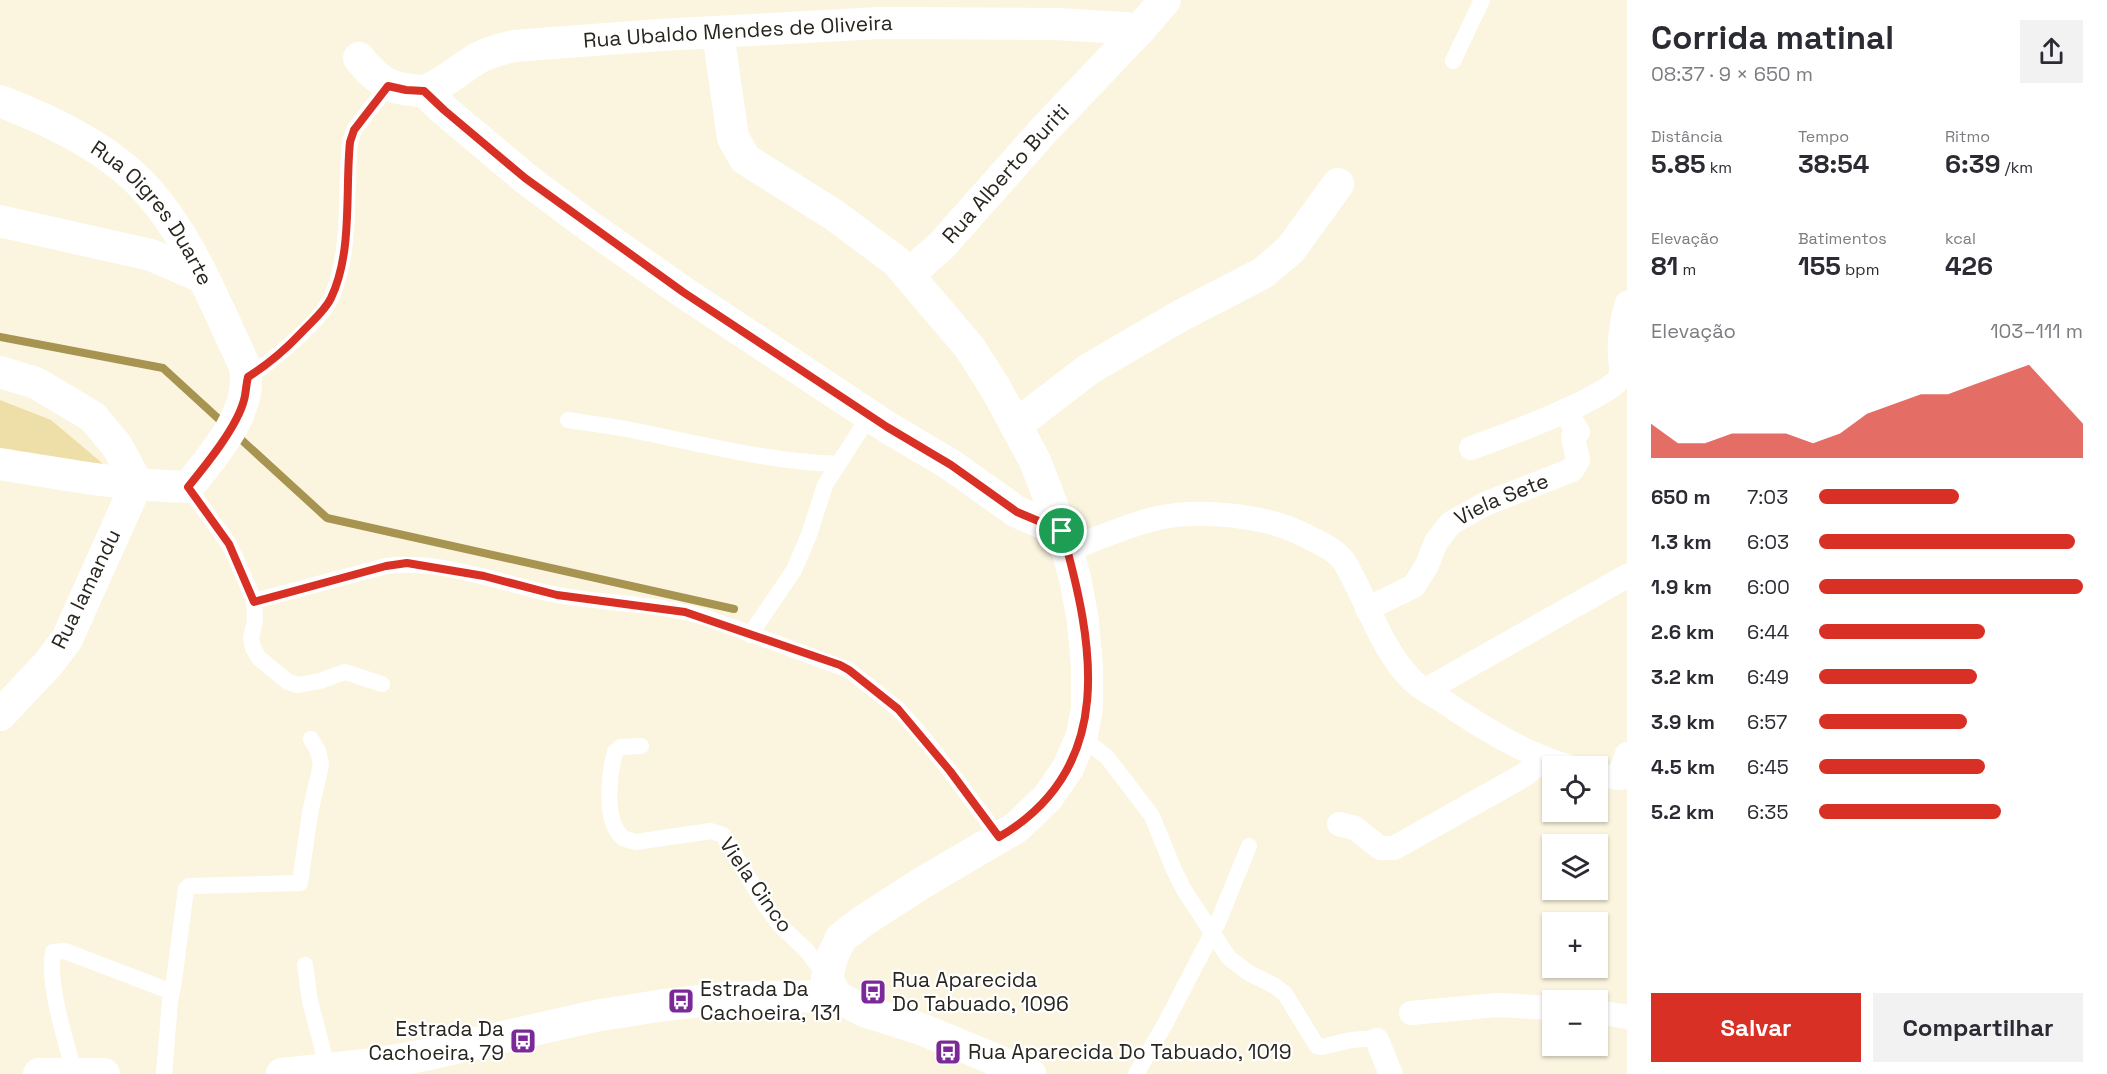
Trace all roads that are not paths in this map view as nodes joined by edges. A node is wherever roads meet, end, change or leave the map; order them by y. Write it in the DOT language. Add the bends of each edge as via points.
graph roads {
  1 [pos="1165,0"];
  2 [pos="1482,0"];
  3 [pos="1140,29"];
  4 [pos="718,33"];
  5 [pos="359,58"];
  6 [pos="1453,61"];
  7 [pos="388,86"];
  8 [pos="424,91"];
  9 [pos="0,101"];
  10 [pos="1338,184"];
  11 [pos="0,221"];
  12 [pos="908,274"];
  13 [pos="202,277"];
  14 [pos="1627,303"];
  15 [pos="0,372"];
  16 [pos="248,377"];
  17 [pos="1565,411"];
  18 [pos="870,415"];
  19 [pos="568,420"];
  20 [pos="1016,425"];
  21 [pos="1471,448"];
  22 [pos="0,464"];
  23 [pos="839,464"];
  24 [pos="137,483"];
  25 [pos="188,487"];
  26 [pos="1065,541"];
  27 [pos="1627,576"];
  28 [pos="254,602"];
  29 [pos="1367,609"];
  30 [pos="750,635"];
  31 [pos="382,684"];
  32 [pos="1426,690"];
  33 [pos="0,715"];
  34 [pos="1082,737"];
  35 [pos="310,739"];
  36 [pos="641,746"];
  37 [pos="1627,754"];
  38 [pos="1542,758"];
  39 [pos="1542,760"];
  40 [pos="1614,777"];
  41 [pos="1339,824"];
  42 [pos="999,837"];
  43 [pos="1249,846"];
  44 [pos="1212,932"];
  45 [pos="305,965"];
  46 [pos="832,987"];
  47 [pos="172,992"];
  48 [pos="1542,1007"];
  49 [pos="1412,1013"];
  50 [pos="1608,1013"];
  51 [pos="1627,1017"];
  52 [pos="1377,1040"];
  53 [pos="328,1070"];
  54 [pos="74,1073"];
  55 [pos="39,1074"];
  56 [pos="104,1074"];
  57 [pos="164,1074"];
  58 [pos="282,1074"];
  59 [pos="1030,1074"];
  60 [pos="1136,1074"];
  61 [pos="1391,1074"];
  1 -- 3 [label="street, Rua Alberto Buriti"];
  2 -- 6 [label="lane"];
  3 -- 4 [label="street, Rua Ubaldo Mendes de Oliveira" via="879,22"];
  3 -- 12 [label="street, Rua Alberto Buriti" via="1036,138 942,245"];
  4 -- 8 [label="street, Rua Ubaldo Mendes de Oliveira" via="514,46 478,58"];
  4 -- 12 [label="street" via="733,138 745,159 862,235"];
  5 -- 7 [label="street" via="372,75"];
  7 -- 8 [label="street"];
  7 -- 16 [label="lane" via="354,130 350,142 347,219 331,299 287,347"];
  8 -- 18 [label="street" via="525,178 590,226"];
  9 -- 13 [label="street, Rua Oigres Duarte" via="75,136 112,159 147,189 173,223"];
  10 -- 20 [label="street" via="1291,249 1263,273 1089,369"];
  11 -- 13 [label="street" via="151,255"];
  12 -- 20 [label="street" via="970,348"];
  13 -- 16 [label="street, Rua Oigres Duarte"];
  14 -- 17 [label="street" via="1619,333 1621,377 1610,388"];
  15 -- 24 [label="street" via="36,383 93,417 117,446"];
  16 -- 25 [label="street" via="244,402 234,421"];
  17 -- 21 [label="street"];
  17 -- 29 [label="street, Viela Sete" via="1578,432 1573,437 1578,460 1572,470 1485,504 1451,523 1436,542 1414,586"];
  18 -- 23 [label="lane"];
  18 -- 26 [label="street"];
  19 -- 23 [label="lane" via="724,450"];
  20 -- 26 [label="street" via="1035,461"];
  22 -- 24 [label="street"];
  23 -- 30 [label="lane" via="825,485 810,536 794,570"];
  24 -- 25 [label="street"];
  24 -- 33 [label="street, Rua Iamandu" via="67,639"];
  25 -- 28 [label="lane" via="229,544"];
  26 -- 29 [label="street" via="1185,514 1247,517 1289,527 1328,547 1344,560"];
  26 -- 34 [label="street" via="1080,604 1088,668"];
  27 -- 32 [label="street"];
  28 -- 30 [label="lane" via="407,563 484,576 557,595 685,612"];
  28 -- 31 [label="lane" via="253,648 288,682 307,684 345,672"];
  29 -- 32 [label="street" via="1397,662"];
  30 -- 42 [label="lane" via="840,665 878,692 917,730"];
  32 -- 38 [label="street"];
  34 -- 42 [label="street" via="1068,768 1048,797 1017,827"];
  34 -- 44 [label="lane" via="1107,757 1152,816 1184,890"];
  35 -- 47 [label="lane" via="321,765 300,883 187,887"];
  36 -- 46 [label="lane, Viela Cinco" via="621,747 615,752 609,791 615,828 624,839 636,842 711,831 723,835 763,902 807,951"];
  37 -- 40 [label="street"];
  39 -- 41 [label="street" via="1524,775 1394,848 1380,848 1355,828"];
  42 -- 46 [label="street" via="841,938 832,957"];
  43 -- 44 [label="lane"];
  44 -- 52 [label="lane" via="1229,958 1285,994 1317,1046 1356,1039"];
  44 -- 60 [label="lane"];
  45 -- 53 [label="lane"];
  46 -- 53 [label="street" via="595,1016 425,1055"];
  46 -- 59 [label="street" via="864,1011 921,1029"];
  47 -- 54 [label="lane" via="65,951 53,952 53,983"];
  47 -- 57 [label="lane"];
  48 -- 49 [label="street" via="1497,1005"];
  50 -- 51 [label="street"];
  52 -- 61 [label="street"];
  53 -- 58 [label="street"];
  54 -- 55 [label="street"];
  54 -- 56 [label="street"];
}
